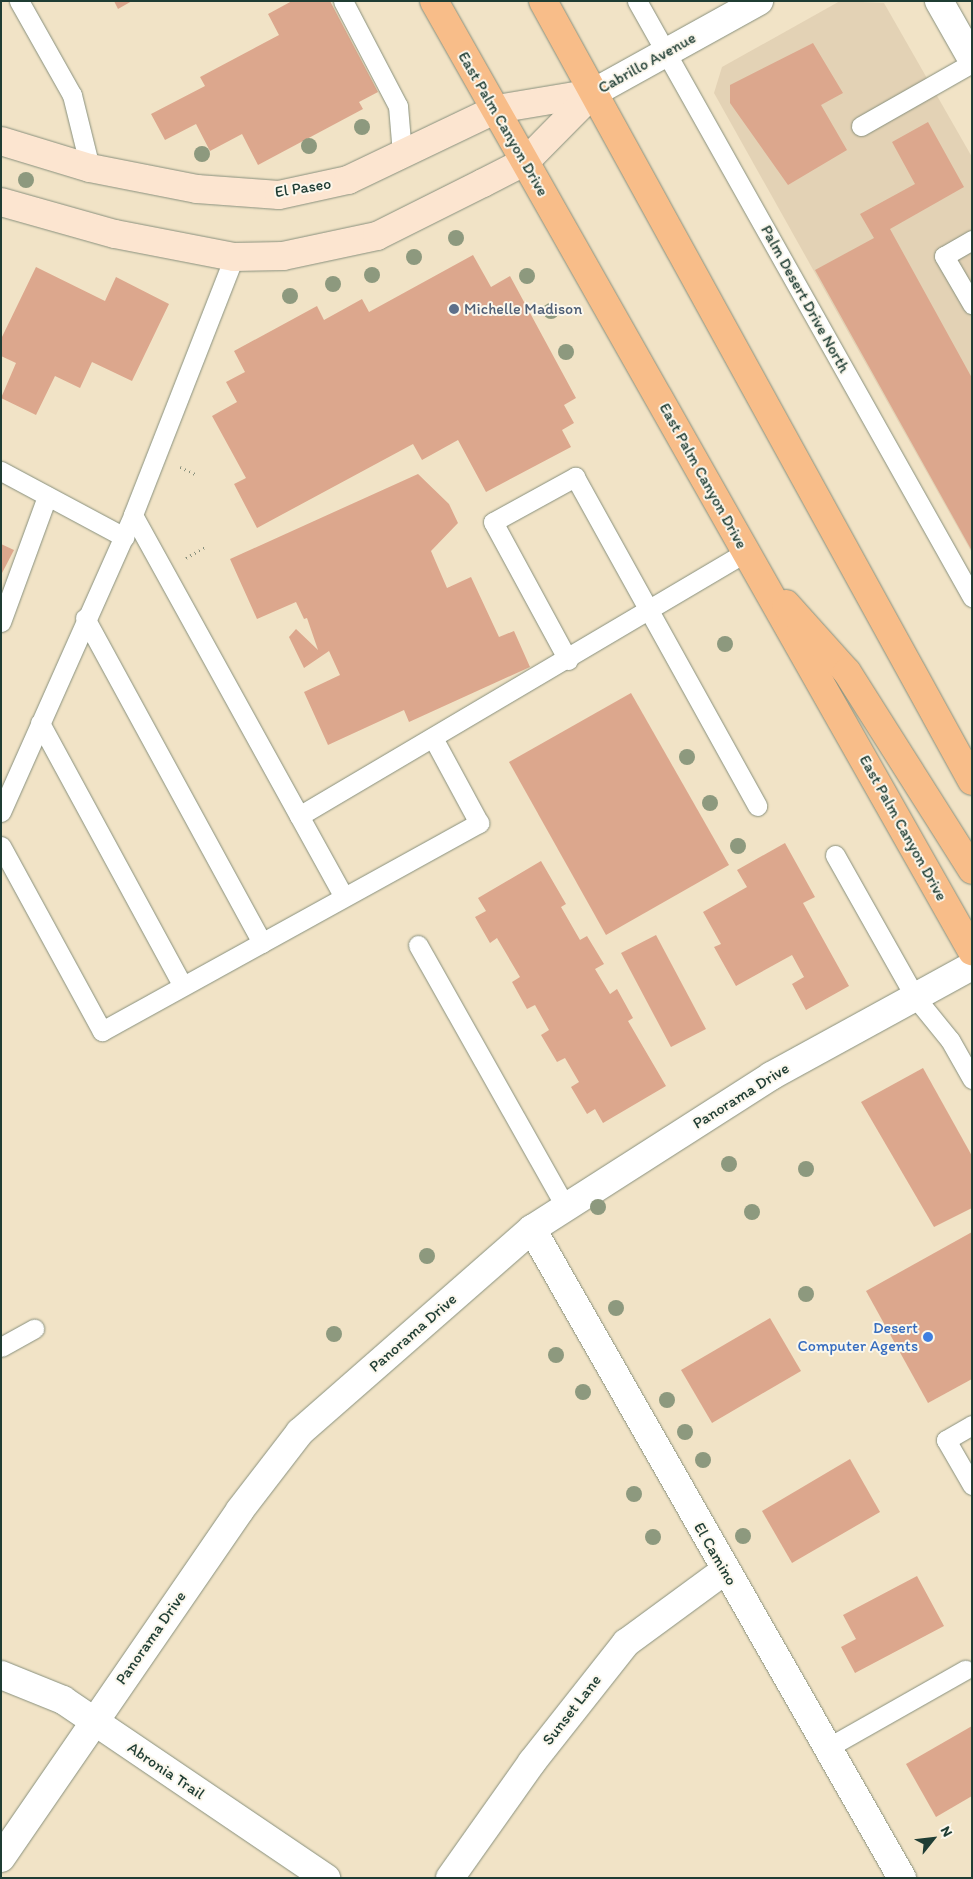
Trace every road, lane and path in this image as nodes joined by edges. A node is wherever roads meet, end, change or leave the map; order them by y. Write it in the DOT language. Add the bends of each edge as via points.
graph roads {
  1 [pos="20,1"];
  2 [pos="343,1"];
  3 [pos="434,1"];
  4 [pos="543,1"];
  5 [pos="637,1"];
  6 [pos="759,1"];
  7 [pos="939,1"];
  8 [pos="666,52"];
  9 [pos="972,59"];
  10 [pos="972,63"];
  11 [pos="593,93"];
  12 [pos="497,109"];
  13 [pos="861,126"];
  14 [pos="1,141"];
  15 [pos="402,154"];
  16 [pos="526,161"];
  17 [pos="90,168"];
  18 [pos="1,202"];
  19 [pos="972,240"];
  20 [pos="234,257"];
  21 [pos="972,304"];
  22 [pos="1,470"];
  23 [pos="48,496"];
  24 [pos="133,515"];
  25 [pos="124,536"];
  26 [pos="746,552"];
  27 [pos="765,584"];
  28 [pos="972,597"];
  29 [pos="650,612"];
  30 [pos="85,618"];
  31 [pos="1,622"];
  32 [pos="568,660"];
  33 [pos="40,723"];
  34 [pos="434,738"];
  35 [pos="972,781"];
  36 [pos="757,806"];
  37 [pos="1,812"];
  38 [pos="300,816"];
  39 [pos="1,846"];
  40 [pos="835,855"];
  41 [pos="972,870"];
  42 [pos="344,897"];
  43 [pos="262,942"];
  44 [pos="418,945"];
  45 [pos="972,951"];
  46 [pos="972,966"];
  47 [pos="183,986"];
  48 [pos="915,997"];
  49 [pos="972,1079"];
  50 [pos="566,1208"];
  51 [pos="532,1229"];
  52 [pos="34,1329"];
  53 [pos="1,1347"];
  54 [pos="972,1425"];
  55 [pos="972,1486"];
  56 [pos="724,1571"];
  57 [pos="965,1670"];
  58 [pos="1,1675"];
  59 [pos="92,1721"];
  60 [pos="828,1748"];
  61 [pos="1,1858"];
  62 [pos="326,1878"];
  63 [pos="450,1878"];
  64 [pos="902,1878"];
  1 -- 17 [label="lane" via="72,95"];
  2 -- 15 [label="lane" via="398,106"];
  3 -- 12 [label="main road, East Palm Canyon Drive"];
  4 -- 11 [label="main road"];
  5 -- 8 [label="lane, Palm Desert Drive North"];
  6 -- 8 [label="street, Cabrillo Avenue"];
  7 -- 9 [label="street"];
  8 -- 11 [label="street, Cabrillo Avenue"];
  8 -- 28 [label="lane, Palm Desert Drive North"];
  10 -- 13 [label="lane"];
  11 -- 12 [label="street, El Paseo"];
  11 -- 16 [label="street, Cabrillo Avenue"];
  11 -- 35 [label="main road"];
  12 -- 15 [label="street, El Paseo"];
  12 -- 16 [label="main road, East Palm Canyon Drive"];
  14 -- 17 [label="street, El Paseo"];
  15 -- 17 [label="street, El Paseo" via="348,180 279,195 198,189"];
  16 -- 20 [label="street" via="377,236 283,256"];
  16 -- 26 [label="main road, East Palm Canyon Drive"];
  18 -- 20 [label="street" via="115,234"];
  19 -- 21 [label="lane" via="944,256"];
  20 -- 24 [label="lane"];
  22 -- 23 [label="lane"];
  23 -- 25 [label="lane"];
  23 -- 31 [label="lane"];
  24 -- 25 [label="lane"];
  24 -- 38 [label="lane"];
  25 -- 30 [label="lane"];
  26 -- 27 [label="main road, East Palm Canyon Drive"];
  26 -- 29 [label="lane"];
  27 -- 41 [label="main road" via="842,665"];
  27 -- 45 [label="main road, East Palm Canyon Drive"];
  29 -- 32 [label="lane"];
  29 -- 32 [label="lane" via="574,477 493,522"];
  29 -- 36 [label="lane"];
  30 -- 33 [label="lane"];
  30 -- 43 [label="lane"];
  32 -- 34 [label="lane"];
  33 -- 37 [label="lane"];
  33 -- 47 [label="lane"];
  34 -- 38 [label="lane"];
  34 -- 42 [label="lane" via="479,823"];
  38 -- 42 [label="lane"];
  39 -- 47 [label="lane" via="102,1031"];
  40 -- 48 [label="lane"];
  42 -- 43 [label="lane"];
  43 -- 47 [label="lane"];
  44 -- 50 [label="lane"];
  46 -- 48 [label="street, Panorama Drive"];
  48 -- 49 [label="lane" via="950,1040"];
  48 -- 50 [label="street, Panorama Drive" via="771,1076"];
  50 -- 51 [label="street, Panorama Drive"];
  51 -- 56 [label="street, El Camino"];
  51 -- 59 [label="street, Panorama Drive" via="300,1432"];
  52 -- 53 [label="lane"];
  54 -- 55 [label="lane" via="946,1440"];
  56 -- 60 [label="street, El Camino"];
  56 -- 63 [label="street, Sunset Lane" via="626,1643 532,1762"];
  57 -- 60 [label="lane"];
  58 -- 59 [label="street, Abronia Trail" via="63,1700"];
  59 -- 61 [label="street, Panorama Drive"];
  59 -- 62 [label="street, Abronia Trail"];
  60 -- 64 [label="street, El Camino"];
}
